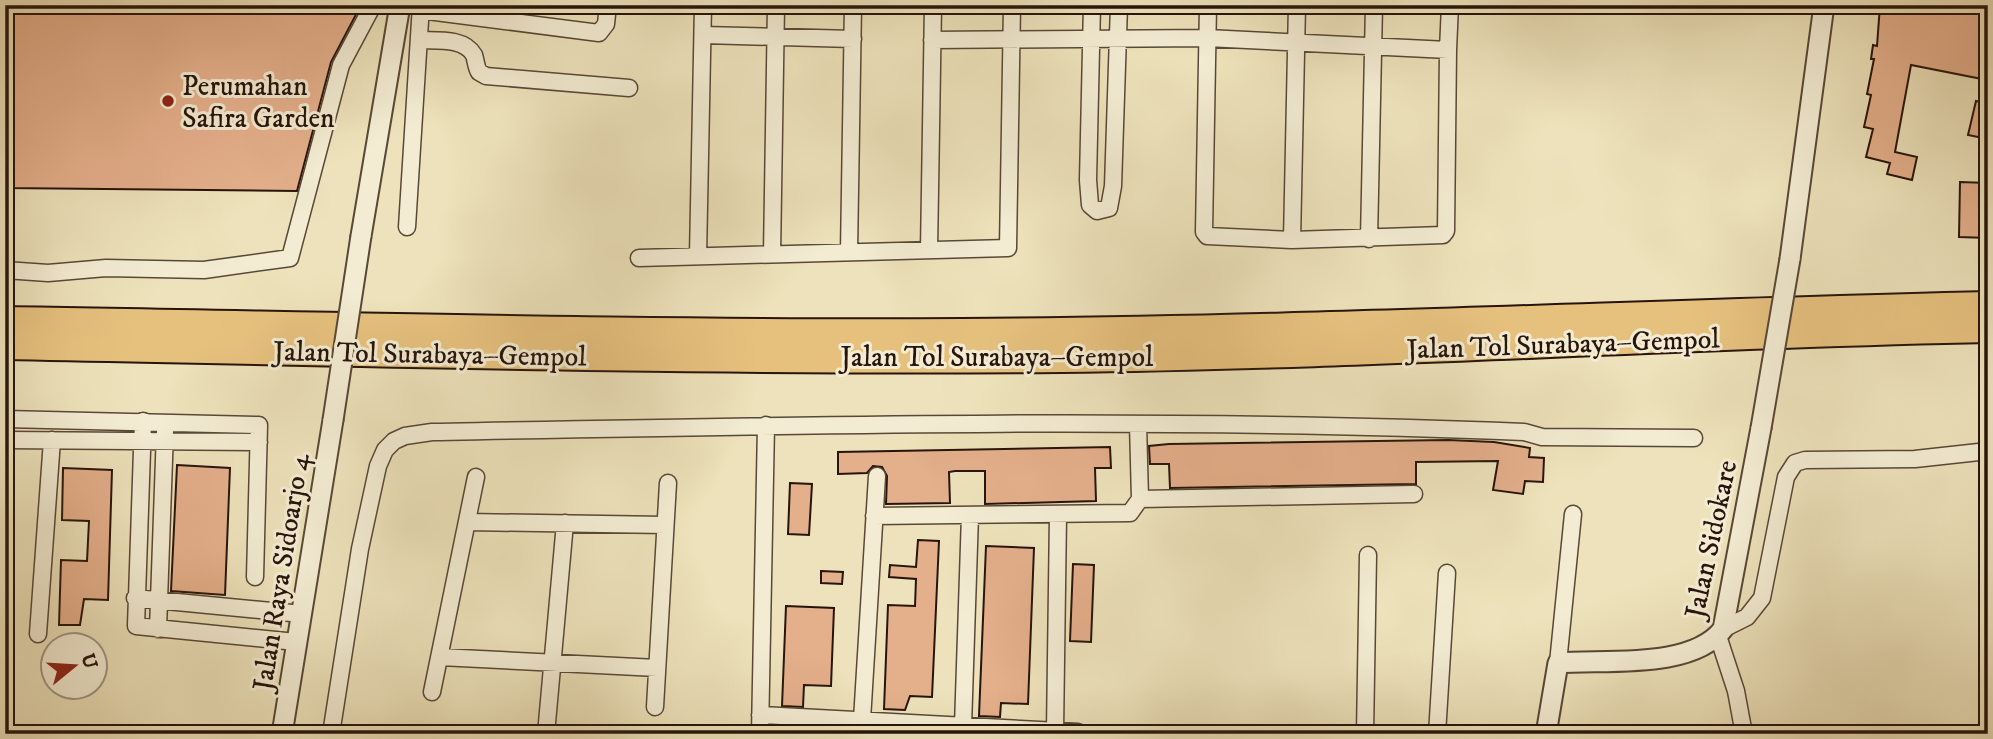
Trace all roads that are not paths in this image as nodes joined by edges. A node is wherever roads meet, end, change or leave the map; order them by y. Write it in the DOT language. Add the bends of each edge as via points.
graph roads {
  1 [pos="373,5"];
  2 [pos="400,5"];
  3 [pos="608,5"];
  4 [pos="703,5"];
  5 [pos="776,5"];
  6 [pos="853,5"];
  7 [pos="933,5"];
  8 [pos="1012,5"];
  9 [pos="1092,5"];
  10 [pos="1119,5"];
  11 [pos="1208,5"];
  12 [pos="1297,5"];
  13 [pos="1374,5"];
  14 [pos="1450,5"];
  15 [pos="1824,5"];
  16 [pos="421,8"];
  17 [pos="703,35"];
  18 [pos="775,37"];
  19 [pos="1207,38"];
  20 [pos="853,39"];
  21 [pos="1118,39"];
  22 [pos="419,40"];
  23 [pos="932,40"];
  24 [pos="1011,40"];
  25 [pos="1091,40"];
  26 [pos="1297,43"];
  27 [pos="1373,46"];
  28 [pos="1448,50"];
  29 [pos="629,88"];
  30 [pos="407,227"];
  31 [pos="1368,239"];
  32 [pos="1292,240"];
  33 [pos="929,250"];
  34 [pos="849,252"];
  35 [pos="772,254"];
  36 [pos="698,256"];
  37 [pos="639,258"];
  38 [pos="5,270"];
  39 [pos="1986,317"];
  40 [pos="5,321"];
  41 [pos="5,345"];
  42 [pos="5,419"];
  43 [pos="143,421"];
  44 [pos="166,422"];
  45 [pos="1138,424"];
  46 [pos="766,425"];
  47 [pos="1694,438"];
  48 [pos="5,440"];
  49 [pos="52,440"];
  50 [pos="143,440"];
  51 [pos="165,441"];
  52 [pos="259,442"];
  53 [pos="1984,452"];
  54 [pos="877,476"];
  55 [pos="477,477"];
  56 [pos="668,483"];
  57 [pos="1414,494"];
  58 [pos="1140,499"];
  59 [pos="1573,514"];
  60 [pos="970,515"];
  61 [pos="1058,515"];
  62 [pos="874,516"];
  63 [pos="467,523"];
  64 [pos="565,523"];
  65 [pos="665,525"];
  66 [pos="1368,555"];
  67 [pos="1447,573"];
  68 [pos="256,577"];
  69 [pos="135,598"];
  70 [pos="162,602"];
  71 [pos="302,614"];
  72 [pos="158,629"];
  73 [pos="38,630"];
  74 [pos="1721,633"];
  75 [pos="296,642"];
  76 [pos="440,657"];
  77 [pos="553,662"];
  78 [pos="1558,663"];
  79 [pos="657,667"];
  80 [pos="432,692"];
  81 [pos="655,707"];
  82 [pos="760,715"];
  83 [pos="863,720"];
  84 [pos="963,726"];
  85 [pos="1744,727"];
  86 [pos="912,728"];
  87 [pos="1004,731"];
  88 [pos="1055,731"];
  89 [pos="1078,732"];
  90 [pos="282,734"];
  91 [pos="331,734"];
  92 [pos="546,734"];
  93 [pos="760,734"];
  94 [pos="1339,734"];
  95 [pos="1364,734"];
  96 [pos="1437,734"];
  97 [pos="1546,734"];
  1 -- 38 [label="street" via="341,65 290,258 204,270"];
  2 -- 71 [label="street, Jalan Raya Sidoarjo 4, bridge"];
  3 -- 16 [label="street" via="605,28 599,33"];
  4 -- 17 [label="street"];
  5 -- 18 [label="street"];
  6 -- 20 [label="street"];
  7 -- 23 [label="street"];
  8 -- 24 [label="street"];
  9 -- 25 [label="street"];
  10 -- 21 [label="street"];
  11 -- 19 [label="street"];
  12 -- 26 [label="street"];
  13 -- 27 [label="street"];
  14 -- 28 [label="street"];
  15 -- 74 [label="street, Jalan Sidokare, bridge" via="1790,259"];
  16 -- 22 [label="street"];
  17 -- 18 [label="street"];
  17 -- 36 [label="street"];
  18 -- 20 [label="street"];
  18 -- 35 [label="street"];
  19 -- 21 [label="street"];
  19 -- 26 [label="street"];
  19 -- 32 [label="street" via="1204,232 1211,238"];
  20 -- 34 [label="street"];
  21 -- 25 [label="street"];
  21 -- 25 [label="street" via="1113,186 1109,208 1097,211 1090,205 1088,180"];
  22 -- 29 [label="street" via="466,46 485,76"];
  22 -- 30 [label="street"];
  23 -- 24 [label="street"];
  23 -- 33 [label="street"];
  24 -- 25 [label="street"];
  24 -- 33 [label="street" via="1008,248"];
  26 -- 27 [label="street"];
  26 -- 32 [label="street"];
  27 -- 28 [label="street"];
  27 -- 31 [label="street"];
  28 -- 31 [label="street" via="1447,231 1438,237"];
  31 -- 32 [label="street"];
  33 -- 34 [label="street"];
  34 -- 35 [label="street"];
  35 -- 36 [label="street"];
  36 -- 37 [label="street"];
  39 -- 40 [label="highway, Jalan Tol Surabaya–Gempol" via="960,333"];
  39 -- 41 [label="highway, Jalan Tol Surabaya–Gempol" via="1319,352 1059,358 667,357"];
  42 -- 43 [label="street"];
  43 -- 44 [label="street"];
  43 -- 50 [label="street"];
  44 -- 51 [label="street"];
  44 -- 52 [label="street" via="258,424"];
  45 -- 46 [label="street"];
  45 -- 47 [label="street" via="1379,426 1524,432 1542,437"];
  45 -- 58 [label="street"];
  46 -- 82 [label="street"];
  46 -- 91 [label="street" via="432,432 394,441 378,466 371,498"];
  48 -- 49 [label="street"];
  49 -- 50 [label="street"];
  49 -- 73 [label="street"];
  50 -- 51 [label="street"];
  50 -- 69 [label="street"];
  51 -- 52 [label="street"];
  51 -- 70 [label="street"];
  52 -- 68 [label="street"];
  53 -- 74 [label="street" via="1795,463 1786,477 1762,598 1747,617"];
  54 -- 62 [label="street"];
  55 -- 63 [label="street"];
  56 -- 65 [label="street"];
  57 -- 58 [label="street"];
  58 -- 61 [label="street" via="1130,513 1122,515"];
  59 -- 78 [label="street"];
  60 -- 61 [label="street"];
  60 -- 62 [label="street"];
  60 -- 84 [label="street"];
  61 -- 88 [label="street"];
  62 -- 83 [label="street"];
  63 -- 64 [label="street"];
  63 -- 76 [label="street"];
  64 -- 65 [label="street"];
  64 -- 77 [label="street"];
  65 -- 79 [label="street"];
  66 -- 95 [label="street"];
  67 -- 96 [label="street"];
  69 -- 70 [label="street"];
  69 -- 72 [label="street" via="136,626"];
  70 -- 71 [label="street"];
  70 -- 72 [label="street"];
  71 -- 75 [label="street, Jalan Raya Sidoarjo 4"];
  72 -- 75 [label="street"];
  74 -- 78 [label="street, Jalan Sidokare" via="1682,654"];
  74 -- 85 [label="street"];
  75 -- 90 [label="street, Jalan Raya Sidoarjo 4"];
  76 -- 77 [label="street"];
  76 -- 80 [label="street"];
  77 -- 79 [label="street"];
  77 -- 92 [label="street"];
  78 -- 97 [label="street"];
  79 -- 81 [label="street"];
  82 -- 83 [label="street"];
  82 -- 93 [label="street"];
  83 -- 86 [label="street"];
  84 -- 86 [label="street"];
  84 -- 87 [label="street"];
  87 -- 88 [label="street"];
  88 -- 89 [label="street"];
  94 -- 95 [label="street"];
}
